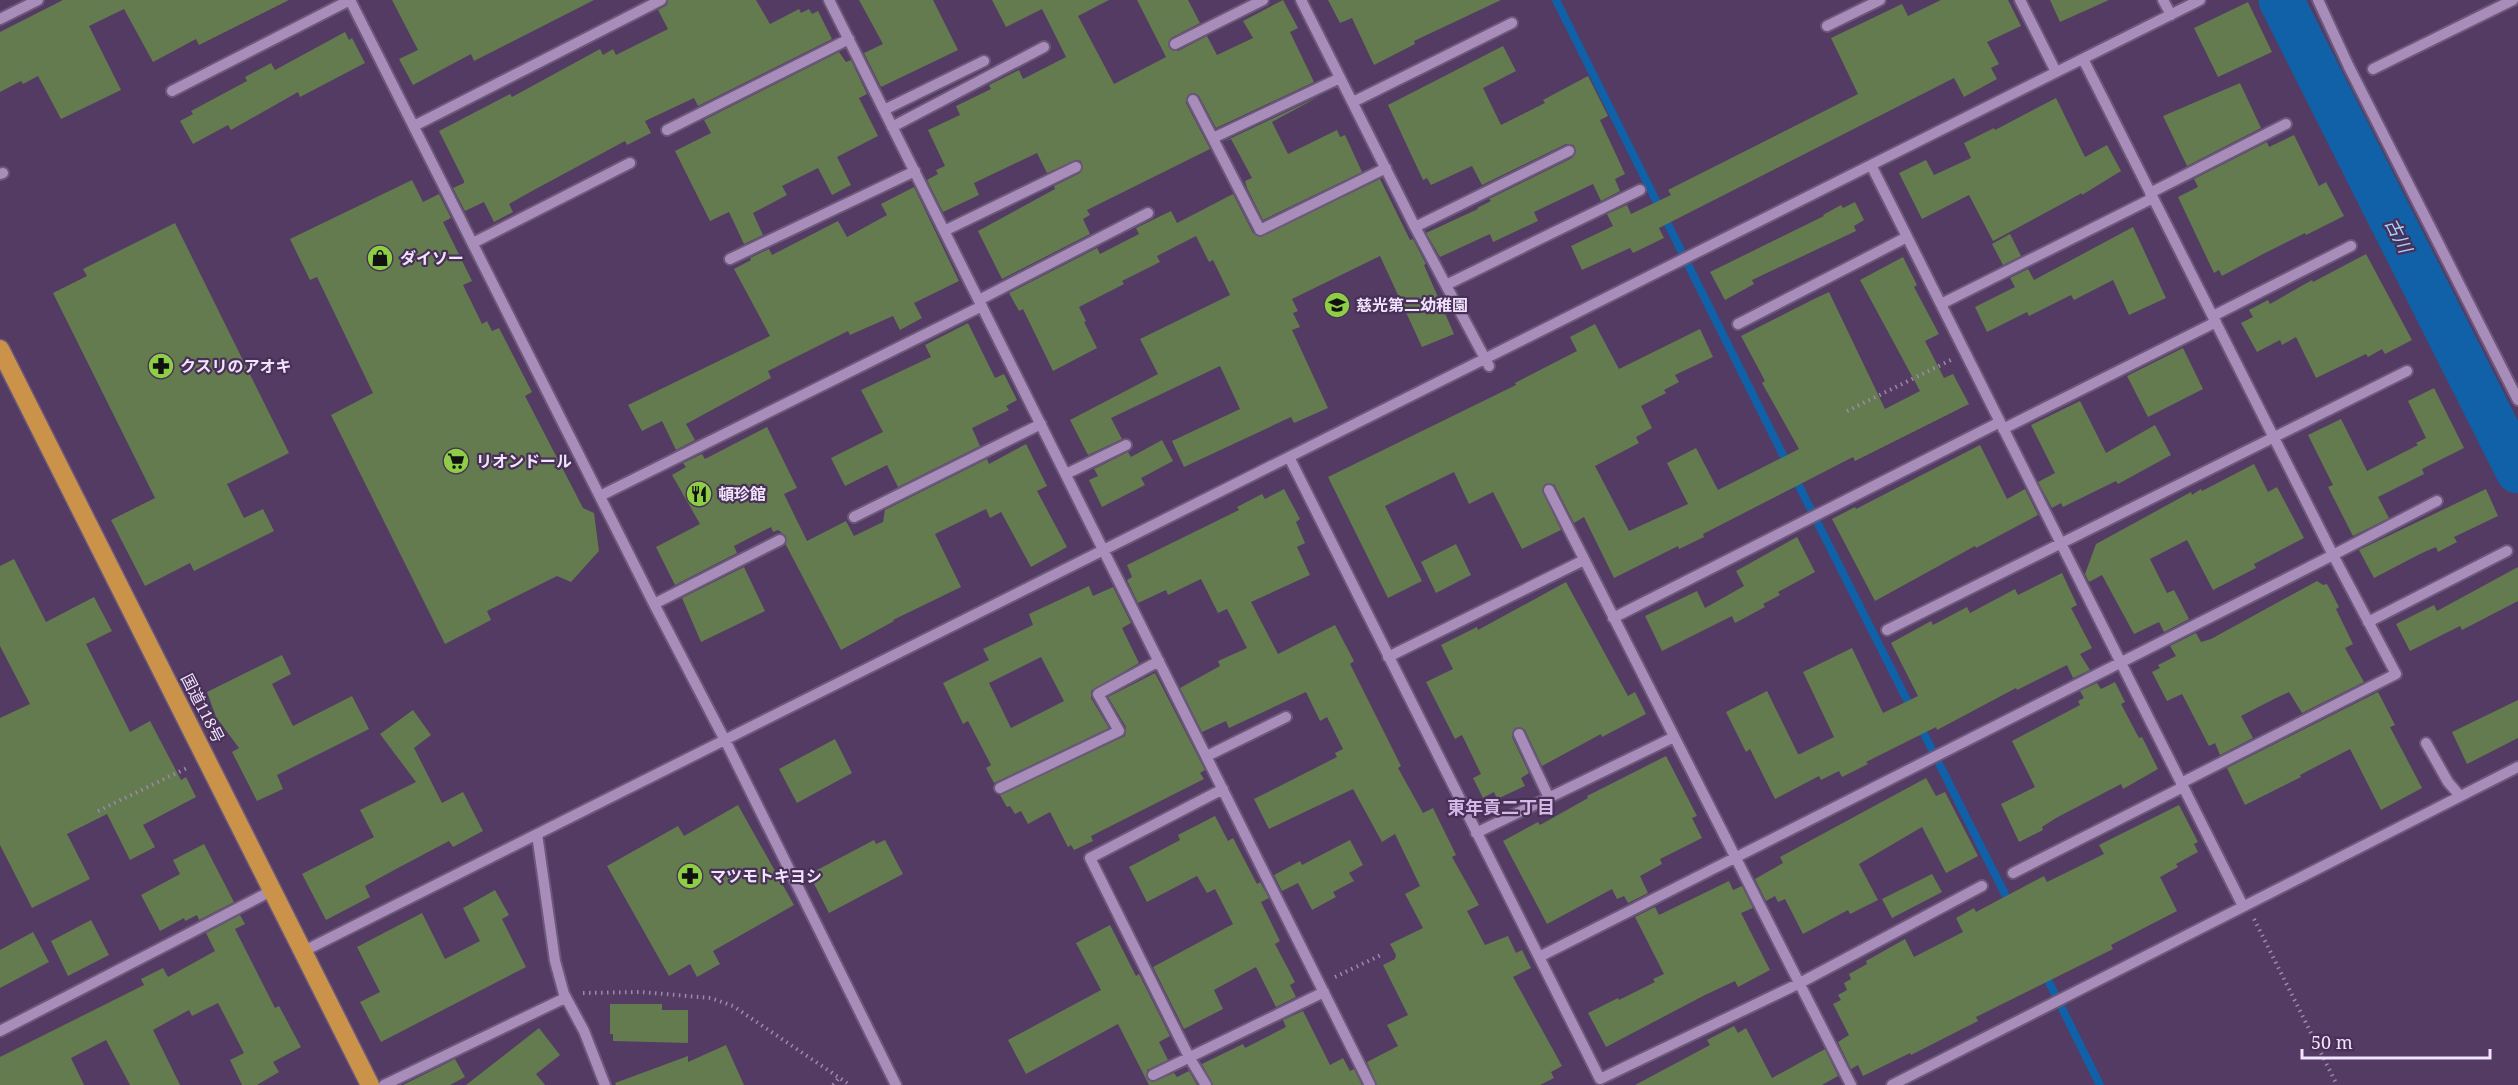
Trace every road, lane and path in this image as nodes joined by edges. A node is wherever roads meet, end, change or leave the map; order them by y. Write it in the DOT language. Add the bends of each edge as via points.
graph roads {
  1 [pos="38,0"];
  2 [pos="350,0"];
  3 [pos="661,0"];
  4 [pos="829,0"];
  5 [pos="1263,0"];
  6 [pos="1301,0"];
  7 [pos="1880,0"];
  8 [pos="2020,0"];
  9 [pos="2163,0"];
  10 [pos="2200,0"];
  11 [pos="2318,0"];
  12 [pos="2513,0"];
  13 [pos="2171,15"];
  14 [pos="0,20"];
  15 [pos="1512,23"];
  16 [pos="1827,26"];
  17 [pos="849,39"];
  18 [pos="1175,44"];
  19 [pos="1044,47"];
  20 [pos="2082,59"];
  21 [pos="984,61"];
  22 [pos="2373,69"];
  23 [pos="2056,72"];
  24 [pos="1340,78"];
  25 [pos="172,91"];
  26 [pos="1193,100"];
  27 [pos="1353,102"];
  28 [pos="884,110"];
  29 [pos="2286,124"];
  30 [pos="414,126"];
  31 [pos="892,127"];
  32 [pos="667,130"];
  33 [pos="1213,138"];
  34 [pos="1569,151"];
  35 [pos="630,163"];
  36 [pos="1871,165"];
  37 [pos="1076,167"];
  38 [pos="1386,168"];
  39 [pos="915,171"];
  40 [pos="1640,190"];
  41 [pos="2151,195"];
  42 [pos="1148,213"];
  43 [pos="1415,227"];
  44 [pos="944,231"];
  45 [pos="1907,237"];
  46 [pos="473,243"];
  47 [pos="2351,246"];
  48 [pos="730,259"];
  49 [pos="1446,285"];
  50 [pos="980,303"];
  51 [pos="1941,304"];
  52 [pos="2214,319"];
  53 [pos="1738,324"];
  54 [pos="0,349"];
  55 [pos="1966,353"];
  56 [pos="1487,363"];
  57 [pos="2407,371"];
  58 [pos="2518,400"];
  59 [pos="1847,411"];
  60 [pos="1041,424"];
  61 [pos="2002,425"];
  62 [pos="2274,438"];
  63 [pos="1126,445"];
  64 [pos="1289,457"];
  65 [pos="1066,474"];
  66 [pos="1549,490"];
  67 [pos="600,496"];
  68 [pos="2437,501"];
  69 [pos="854,517"];
  70 [pos="780,540"];
  71 [pos="2061,544"];
  72 [pos="1104,550"];
  73 [pos="2506,550"];
  74 [pos="2333,555"];
  75 [pos="1584,560"];
  76 [pos="654,604"];
  77 [pos="1613,618"];
  78 [pos="2368,622"];
  79 [pos="1887,630"];
  80 [pos="1388,657"];
  81 [pos="1159,661"];
  82 [pos="2121,664"];
  83 [pos="1286,717"];
  84 [pos="1519,734"];
  85 [pos="1674,737"];
  86 [pos="725,740"];
  87 [pos="2426,743"];
  88 [pos="1206,756"];
  89 [pos="207,759"];
  90 [pos="2518,767"];
  91 [pos="2182,785"];
  92 [pos="1000,788"];
  93 [pos="1223,789"];
  94 [pos="2460,796"];
  95 [pos="1550,798"];
  96 [pos="98,811"];
  97 [pos="1476,833"];
  98 [pos="537,834"];
  99 [pos="1736,860"];
  100 [pos="2013,873"];
  101 [pos="1982,886"];
  102 [pos="273,890"];
  103 [pos="2245,905"];
  104 [pos="304,951"];
  105 [pos="1383,954"];
  106 [pos="1539,957"];
  107 [pos="1798,984"];
  108 [pos="1322,988"];
  109 [pos="565,996"];
  110 [pos="0,1030"];
  111 [pos="1189,1057"];
  112 [pos="1153,1075"];
  113 [pos="840,1077"];
  114 [pos="370,1085"];
  115 [pos="384,1085"];
  116 [pos="605,1085"];
  117 [pos="833,1085"];
  118 [pos="850,1085"];
  119 [pos="896,1085"];
  120 [pos="1206,1085"];
  121 [pos="1370,1085"];
  122 [pos="1851,1085"];
  123 [pos="1892,1085"];
  124 [pos="2337,1085"];
  1 -- 14 [label="street"];
  2 -- 25 [label="street"];
  2 -- 30 [label="street"];
  3 -- 30 [label="street"];
  4 -- 17 [label="street"];
  5 -- 18 [label="street"];
  6 -- 24 [label="street"];
  7 -- 16 [label="street"];
  8 -- 23 [label="street"];
  9 -- 13 [label="street"];
  10 -- 13 [label="street"];
  11 -- 58 [label="street"];
  12 -- 22 [label="street"];
  13 -- 20 [label="street"];
  15 -- 27 [label="street"];
  17 -- 28 [label="street"];
  17 -- 32 [label="street"];
  19 -- 31 [label="street"];
  20 -- 23 [label="street"];
  20 -- 41 [label="street"];
  21 -- 28 [label="street"];
  23 -- 36 [label="street"];
  24 -- 27 [label="street"];
  24 -- 33 [label="street"];
  26 -- 33 [label="street"];
  27 -- 38 [label="street"];
  28 -- 31 [label="street"];
  29 -- 41 [label="street"];
  30 -- 46 [label="street"];
  31 -- 39 [label="street"];
  33 -- 38 [label="street" via="1260,230"];
  34 -- 43 [label="street"];
  35 -- 46 [label="street"];
  36 -- 45 [label="street"];
  36 -- 56 [label="street"];
  37 -- 44 [label="street"];
  38 -- 43 [label="street"];
  39 -- 44 [label="street"];
  39 -- 48 [label="street"];
  40 -- 49 [label="street"];
  41 -- 51 [label="street"];
  41 -- 52 [label="street"];
  42 -- 50 [label="street"];
  43 -- 49 [label="street"];
  44 -- 50 [label="street"];
  45 -- 51 [label="street"];
  45 -- 53 [label="street"];
  46 -- 67 [label="street"];
  47 -- 52 [label="street"];
  49 -- 56 [label="street"];
  50 -- 60 [label="street"];
  50 -- 67 [label="street"];
  51 -- 55 [label="street"];
  52 -- 61 [label="street"];
  52 -- 62 [label="street"];
  54 -- 89 [label="highway, 国道118号"];
  55 -- 59 [label="path"];
  55 -- 61 [label="street"];
  56 -- 64 [label="street"];
  57 -- 62 [label="street"];
  60 -- 65 [label="street"];
  60 -- 69 [label="street"];
  61 -- 71 [label="street"];
  61 -- 77 [label="street"];
  62 -- 71 [label="street"];
  62 -- 74 [label="street"];
  63 -- 65 [label="street"];
  64 -- 72 [label="street"];
  64 -- 80 [label="street"];
  65 -- 72 [label="street"];
  66 -- 75 [label="street"];
  67 -- 76 [label="street"];
  68 -- 74 [label="street"];
  70 -- 76 [label="street"];
  71 -- 79 [label="street"];
  71 -- 82 [label="street"];
  72 -- 81 [label="street"];
  72 -- 86 [label="street"];
  73 -- 78 [label="street"];
  74 -- 78 [label="street"];
  74 -- 82 [label="street"];
  75 -- 77 [label="street"];
  75 -- 80 [label="street"];
  76 -- 86 [label="street"];
  77 -- 85 [label="street"];
  78 -- 91 [label="street" via="2396,674"];
  80 -- 97 [label="street"];
  81 -- 88 [label="street"];
  81 -- 92 [label="street" via="1098,694 1119,731"];
  82 -- 91 [label="street"];
  82 -- 99 [label="street"];
  83 -- 88 [label="street"];
  84 -- 95 [label="street"];
  85 -- 95 [label="street"];
  85 -- 99 [label="street"];
  86 -- 98 [label="street"];
  86 -- 119 [label="street"];
  87 -- 94 [label="street"];
  88 -- 93 [label="street"];
  89 -- 96 [label="path"];
  89 -- 102 [label="highway, 国道118号"];
  90 -- 94 [label="street"];
  91 -- 100 [label="street"];
  91 -- 103 [label="street"];
  93 -- 108 [label="street"];
  93 -- 111 [label="street" via="1090,858"];
  94 -- 103 [label="street"];
  95 -- 97 [label="street"];
  97 -- 106 [label="street"];
  98 -- 104 [label="street"];
  98 -- 109 [label="street" via="555,961"];
  99 -- 106 [label="street"];
  99 -- 107 [label="street"];
  101 -- 107 [label="street"];
  102 -- 104 [label="highway, 国道118号"];
  102 -- 110 [label="street"];
  103 -- 123 [label="street"];
  103 -- 124 [label="path"];
  104 -- 114 [label="highway, 国道118号"];
  105 -- 108 [label="path"];
  106 -- 107 [label="street" via="1600,1079"];
  107 -- 122 [label="street"];
  108 -- 111 [label="street"];
  108 -- 121 [label="street"];
  109 -- 113 [label="path" via="640,992 711,998 733,1006"];
  109 -- 115 [label="street"];
  109 -- 116 [label="street" via="584,1030"];
  111 -- 112 [label="street"];
  111 -- 120 [label="street"];
  113 -- 117 [label="path"];
  113 -- 118 [label="path"];
}
